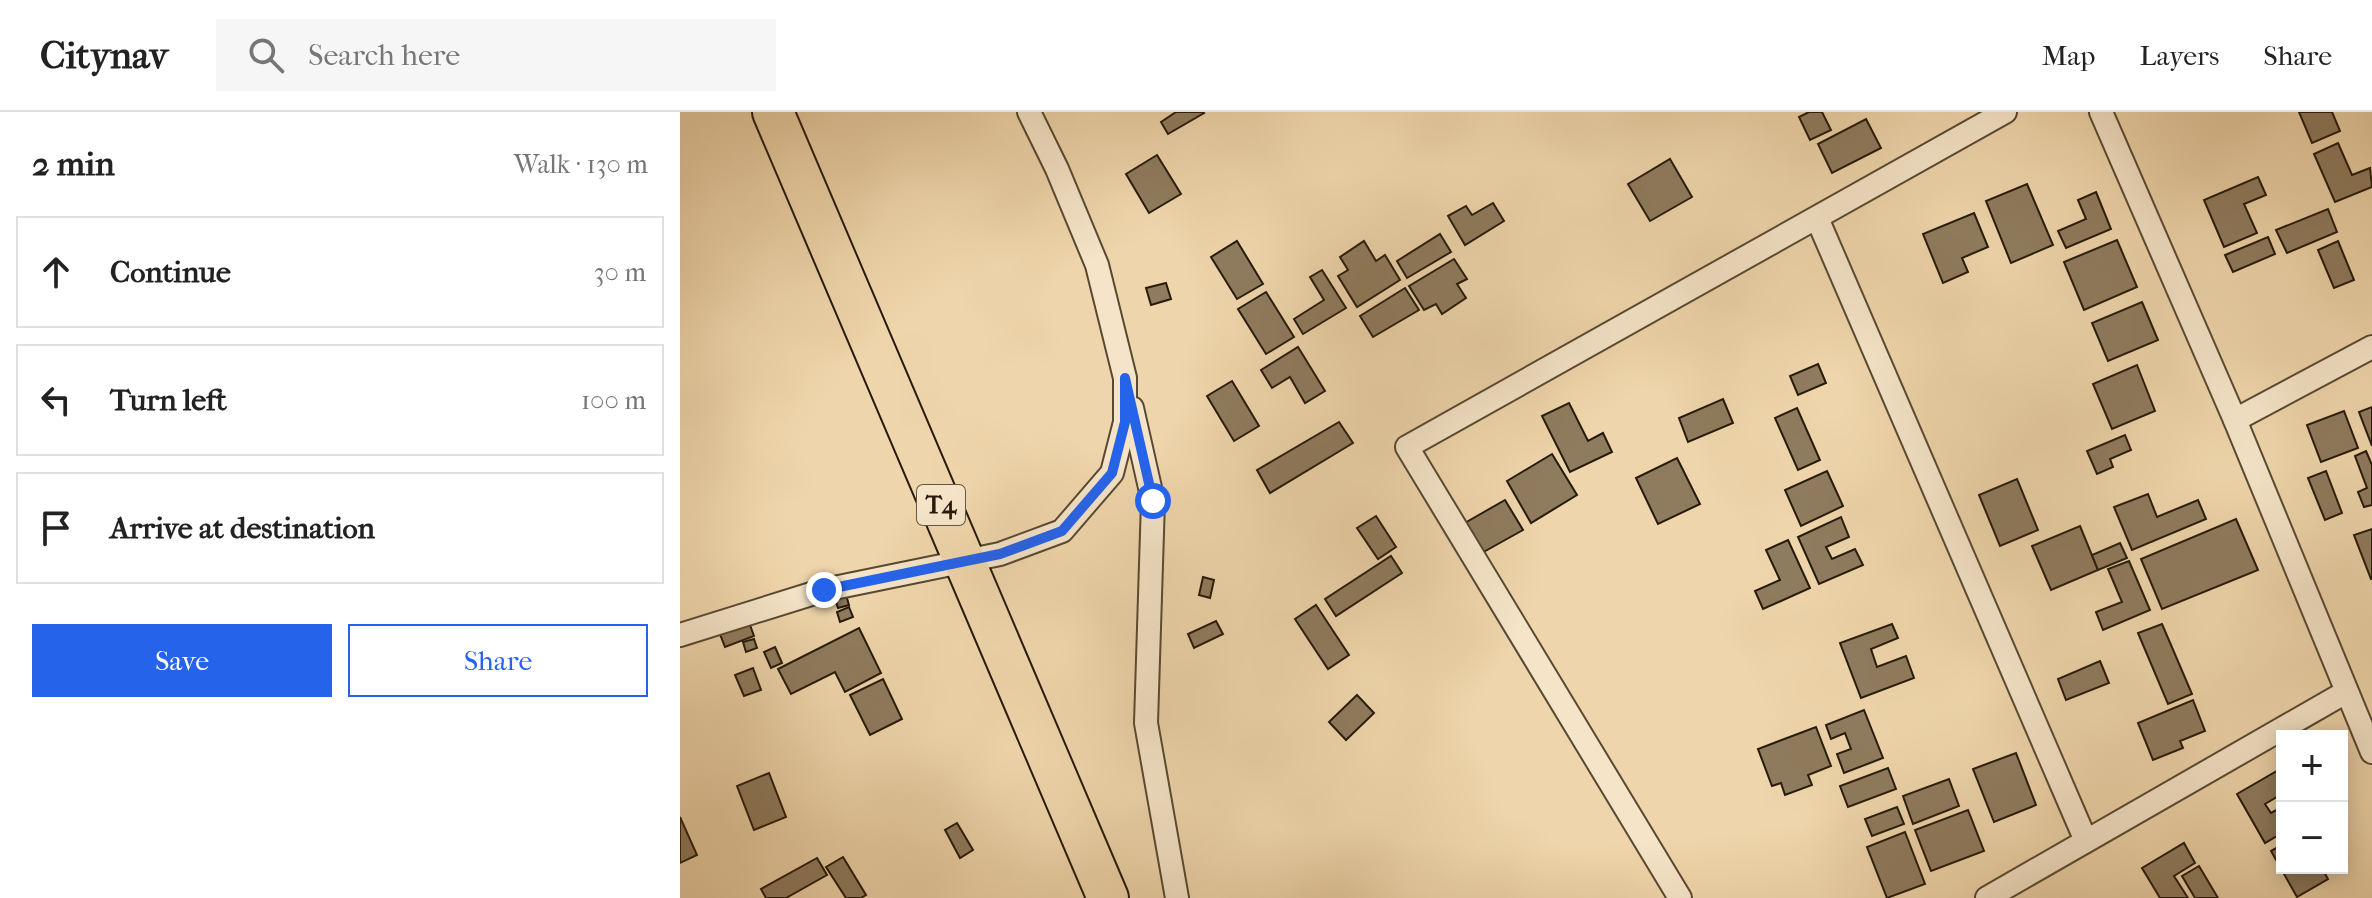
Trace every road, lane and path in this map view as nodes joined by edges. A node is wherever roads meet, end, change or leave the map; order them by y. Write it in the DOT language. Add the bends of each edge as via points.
graph roads {
  1 [pos="773,112"];
  2 [pos="1029,112"];
  3 [pos="2005,112"];
  4 [pos="2101,112"];
  5 [pos="1817,218"];
  6 [pos="2372,347"];
  7 [pos="1125,378"];
  8 [pos="2235,420"];
  9 [pos="965,562"];
  10 [pos="680,635"];
  11 [pos="2346,692"];
  12 [pos="2372,752"];
  13 [pos="2086,841"];
  14 [pos="1108,898"];
  15 [pos="1177,898"];
  16 [pos="1680,898"];
  17 [pos="1987,898"];
  1 -- 9 [label="highway, T4"];
  2 -- 7 [label="street" via="1097,265"];
  3 -- 5 [label="street"];
  4 -- 8 [label="street"];
  5 -- 13 [label="street"];
  5 -- 16 [label="street" via="1407,447"];
  6 -- 8 [label="street"];
  7 -- 9 [label="street" via="1125,422 1112,473 1062,531"];
  7 -- 15 [label="street" via="1153,501 1146,723"];
  8 -- 11 [label="street"];
  9 -- 10 [label="street" via="824,590"];
  9 -- 14 [label="highway, T4"];
  11 -- 12 [label="street"];
  11 -- 13 [label="street"];
  13 -- 17 [label="street"];
}
